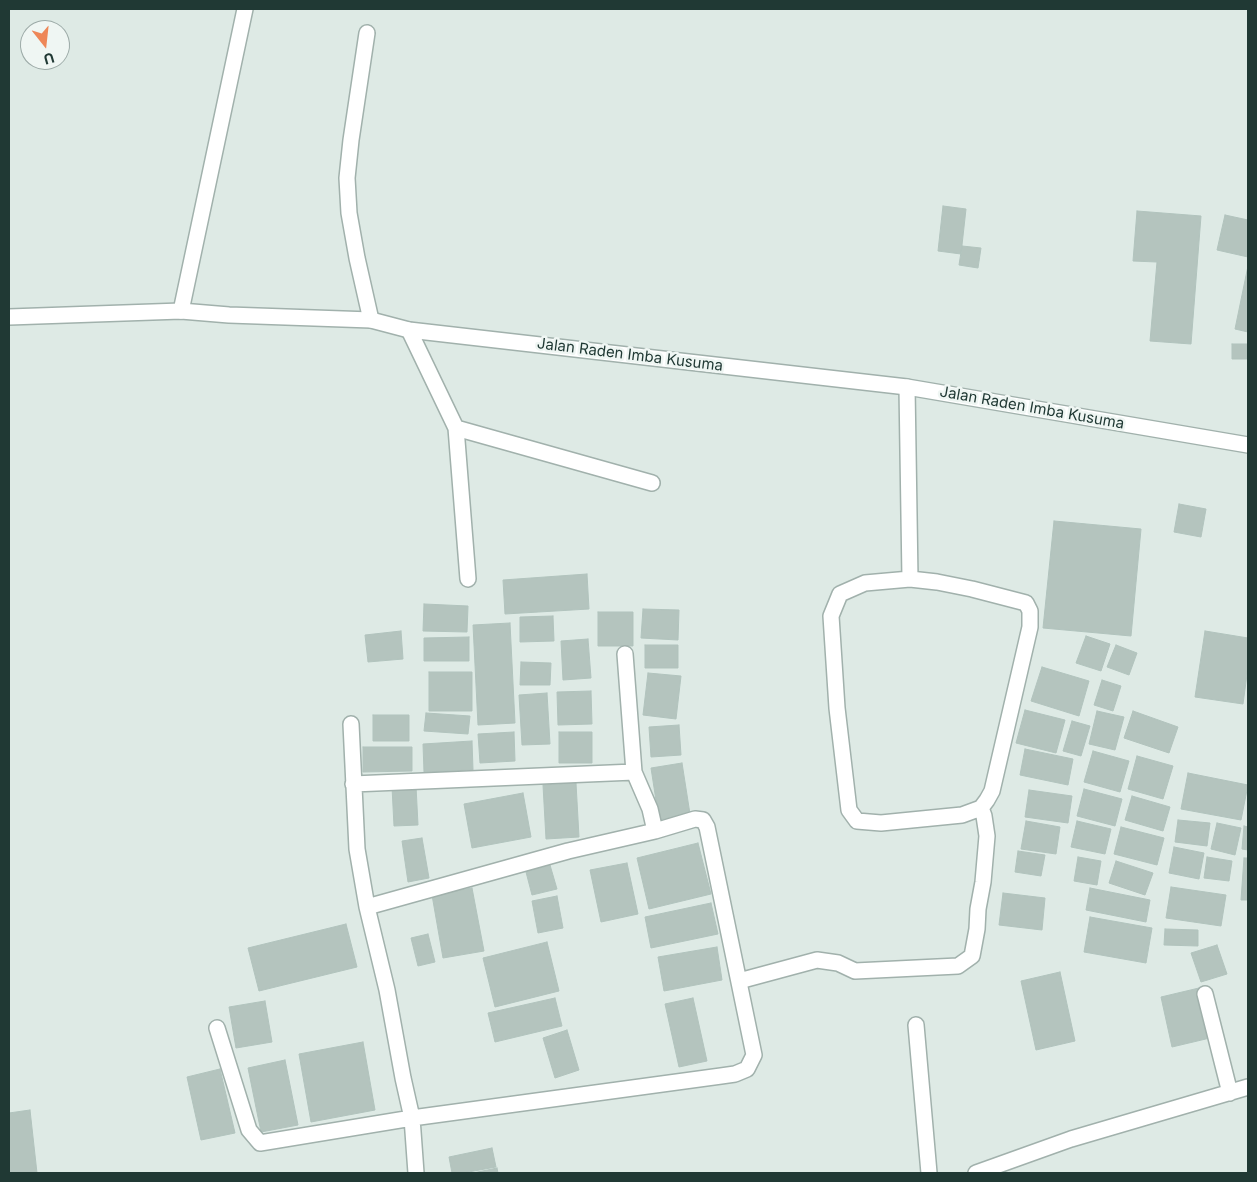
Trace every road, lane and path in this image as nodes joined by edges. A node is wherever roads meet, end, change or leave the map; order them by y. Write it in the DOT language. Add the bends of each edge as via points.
graph roads {
  1 [pos="246,9"];
  2 [pos="367,33"];
  3 [pos="181,311"];
  4 [pos="9,316"];
  5 [pos="371,320"];
  6 [pos="409,330"];
  7 [pos="907,387"];
  8 [pos="456,428"];
  9 [pos="1248,444"];
  10 [pos="652,483"];
  11 [pos="468,579"];
  12 [pos="910,580"];
  13 [pos="625,654"];
  14 [pos="350,724"];
  15 [pos="634,772"];
  16 [pos="353,784"];
  17 [pos="981,808"];
  18 [pos="655,831"];
  19 [pos="367,907"];
  20 [pos="739,981"];
  21 [pos="1205,994"];
  22 [pos="916,1025"];
  23 [pos="217,1028"];
  24 [pos="1248,1087"];
  25 [pos="1230,1092"];
  26 [pos="412,1118"];
  27 [pos="416,1173"];
  28 [pos="929,1173"];
  29 [pos="976,1173"];
  1 -- 3 [label="street"];
  2 -- 5 [label="street" via="348,178 349,213"];
  3 -- 4 [label="street, Jalan Raden Imba Kusuma"];
  3 -- 5 [label="street, Jalan Raden Imba Kusuma"];
  5 -- 6 [label="street, Jalan Raden Imba Kusuma"];
  6 -- 7 [label="street, Jalan Raden Imba Kusuma"];
  6 -- 8 [label="street"];
  7 -- 9 [label="street, Jalan Raden Imba Kusuma"];
  7 -- 12 [label="street"];
  8 -- 10 [label="street"];
  8 -- 11 [label="street"];
  12 -- 17 [label="street" via="995,594 1026,604 1030,611 1030,627 992,791"];
  12 -- 17 [label="street" via="866,583 840,594 831,616 837,708 849,810 857,821 881,822 962,815"];
  13 -- 15 [label="street"];
  14 -- 16 [label="street"];
  15 -- 16 [label="street"];
  15 -- 18 [label="street" via="650,809"];
  16 -- 19 [label="street" via="356,849"];
  17 -- 20 [label="street" via="987,836 972,956 958,966 855,971 838,963 816,960"];
  18 -- 19 [label="street" via="568,851"];
  18 -- 20 [label="street" via="695,819 703,820 707,827"];
  19 -- 26 [label="street"];
  20 -- 26 [label="street" via="754,1055 747,1069 735,1074"];
  21 -- 25 [label="street"];
  22 -- 28 [label="street"];
  23 -- 26 [label="street" via="248,1130 260,1143"];
  24 -- 25 [label="street"];
  25 -- 29 [label="street" via="1071,1139"];
  26 -- 27 [label="street"];
}
